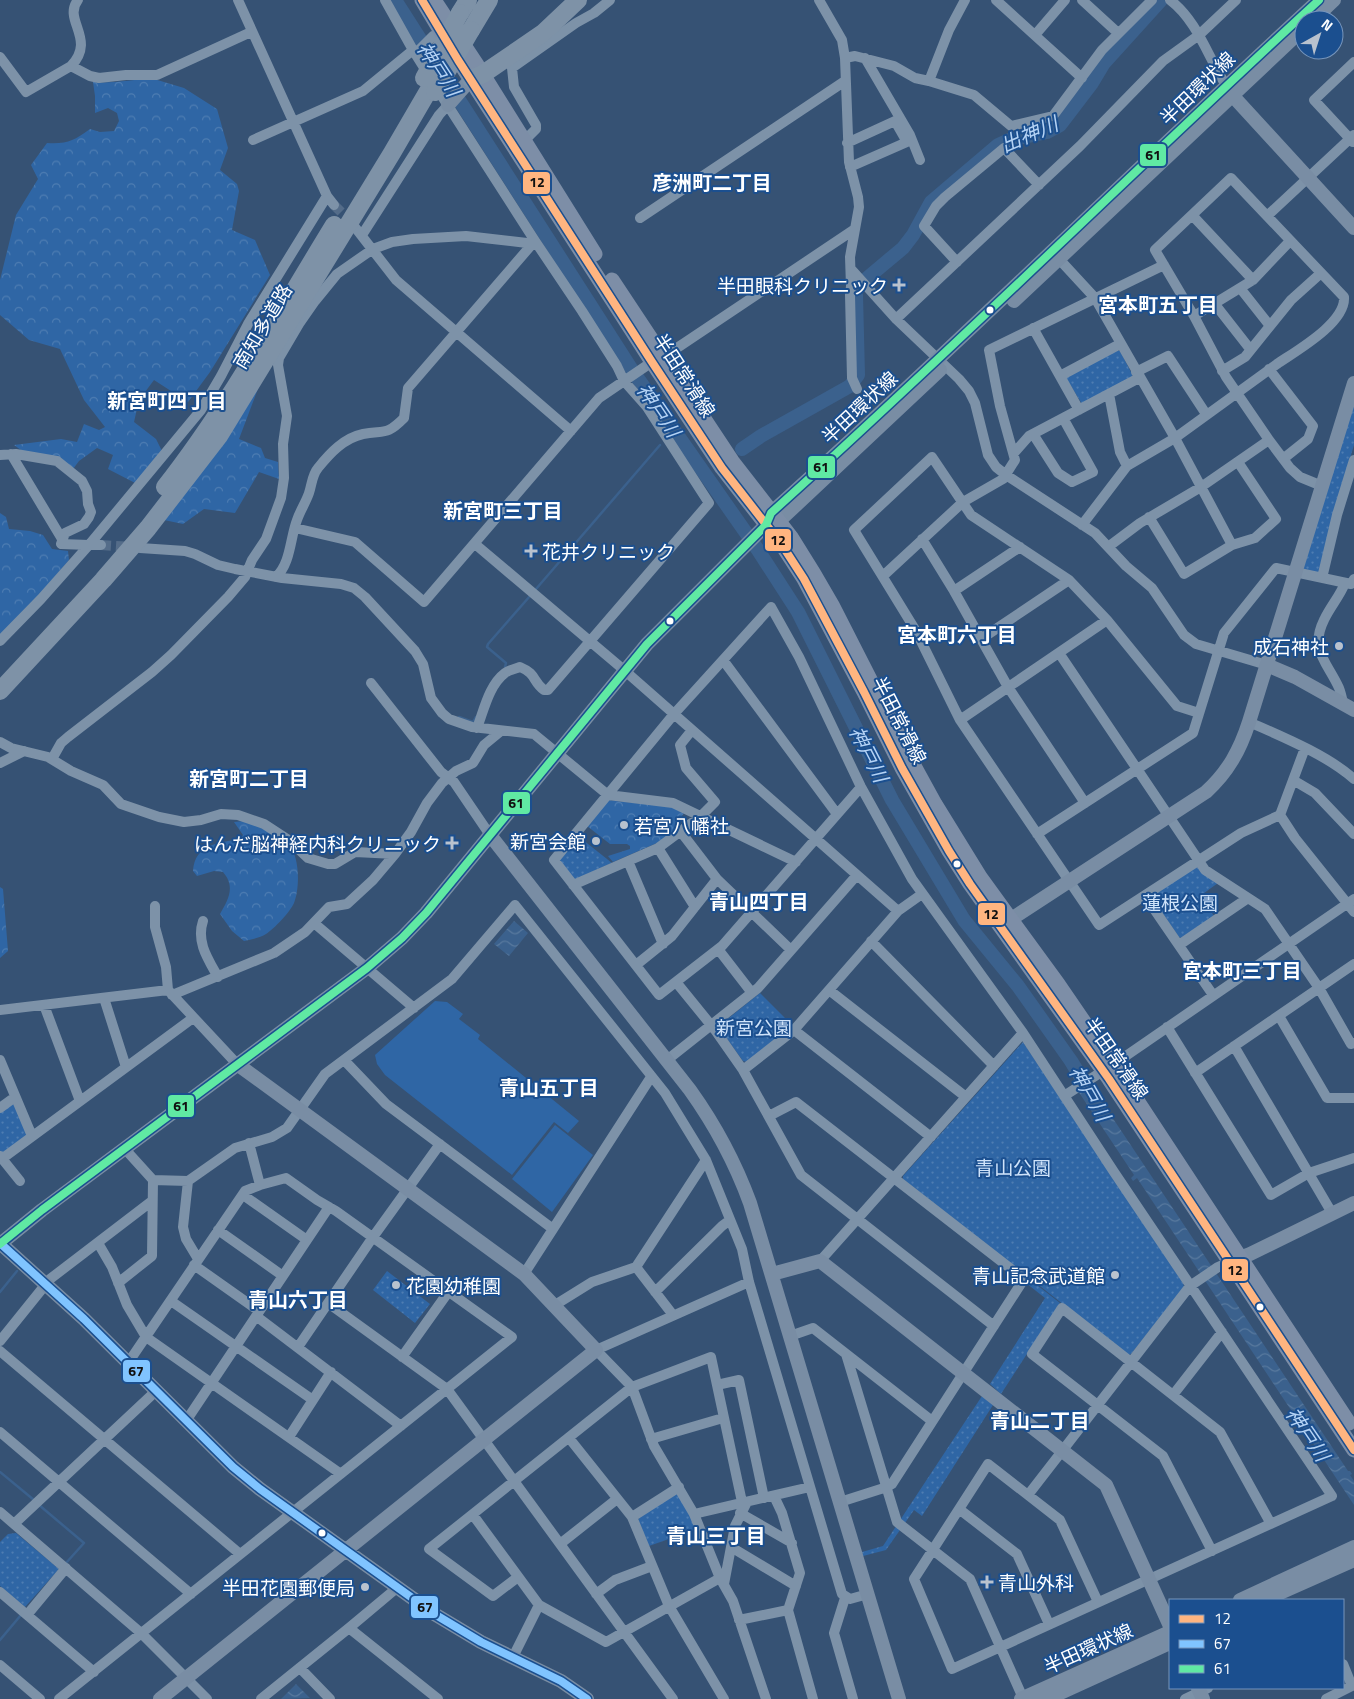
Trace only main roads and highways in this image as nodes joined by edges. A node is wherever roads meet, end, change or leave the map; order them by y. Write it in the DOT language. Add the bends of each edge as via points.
graph roads {
  1 [pos="422,0"];
  2 [pos="434,0"];
  3 [pos="480,0"];
  4 [pos="489,0"];
  5 [pos="563,0"];
  6 [pos="578,0"];
  7 [pos="466,17"];
  8 [pos="474,76"];
  9 [pos="428,90"];
  10 [pos="652,362"];
  11 [pos="0,675"];
  12 [pos="0,691"];
  13 [pos="1229,1262"];
  14 [pos="1354,1432"];
  15 [pos="1354,1450"];
  1 -- 8 [label="main road, 半田常滑線" via="436,32"];
  2 -- 8 [label="main road, 半田常滑線"];
  3 -- 7 [label="highway, 南知多道路"];
  4 -- 7 [label="highway"];
  5 -- 8 [label="highway"];
  6 -- 8 [label="highway" via="543,32"];
  7 -- 9 [label="highway, 南知多道路"];
  8 -- 10 [label="main road, 半田常滑線"];
  8 -- 10 [label="main road, 半田常滑線" via="524,141"];
  9 -- 11 [label="highway, 南知多道路" via="178,471 98,569"];
  9 -- 12 [label="highway, 南知多道路" via="219,436 148,528"];
  10 -- 13 [label="main road, 半田常滑線" via="732,461 768,524 791,537 832,605 912,764 1005,923 1058,984 1103,1071"];
  13 -- 14 [label="main road, 半田常滑線"];
  13 -- 15 [label="main road, 半田常滑線"];
}
